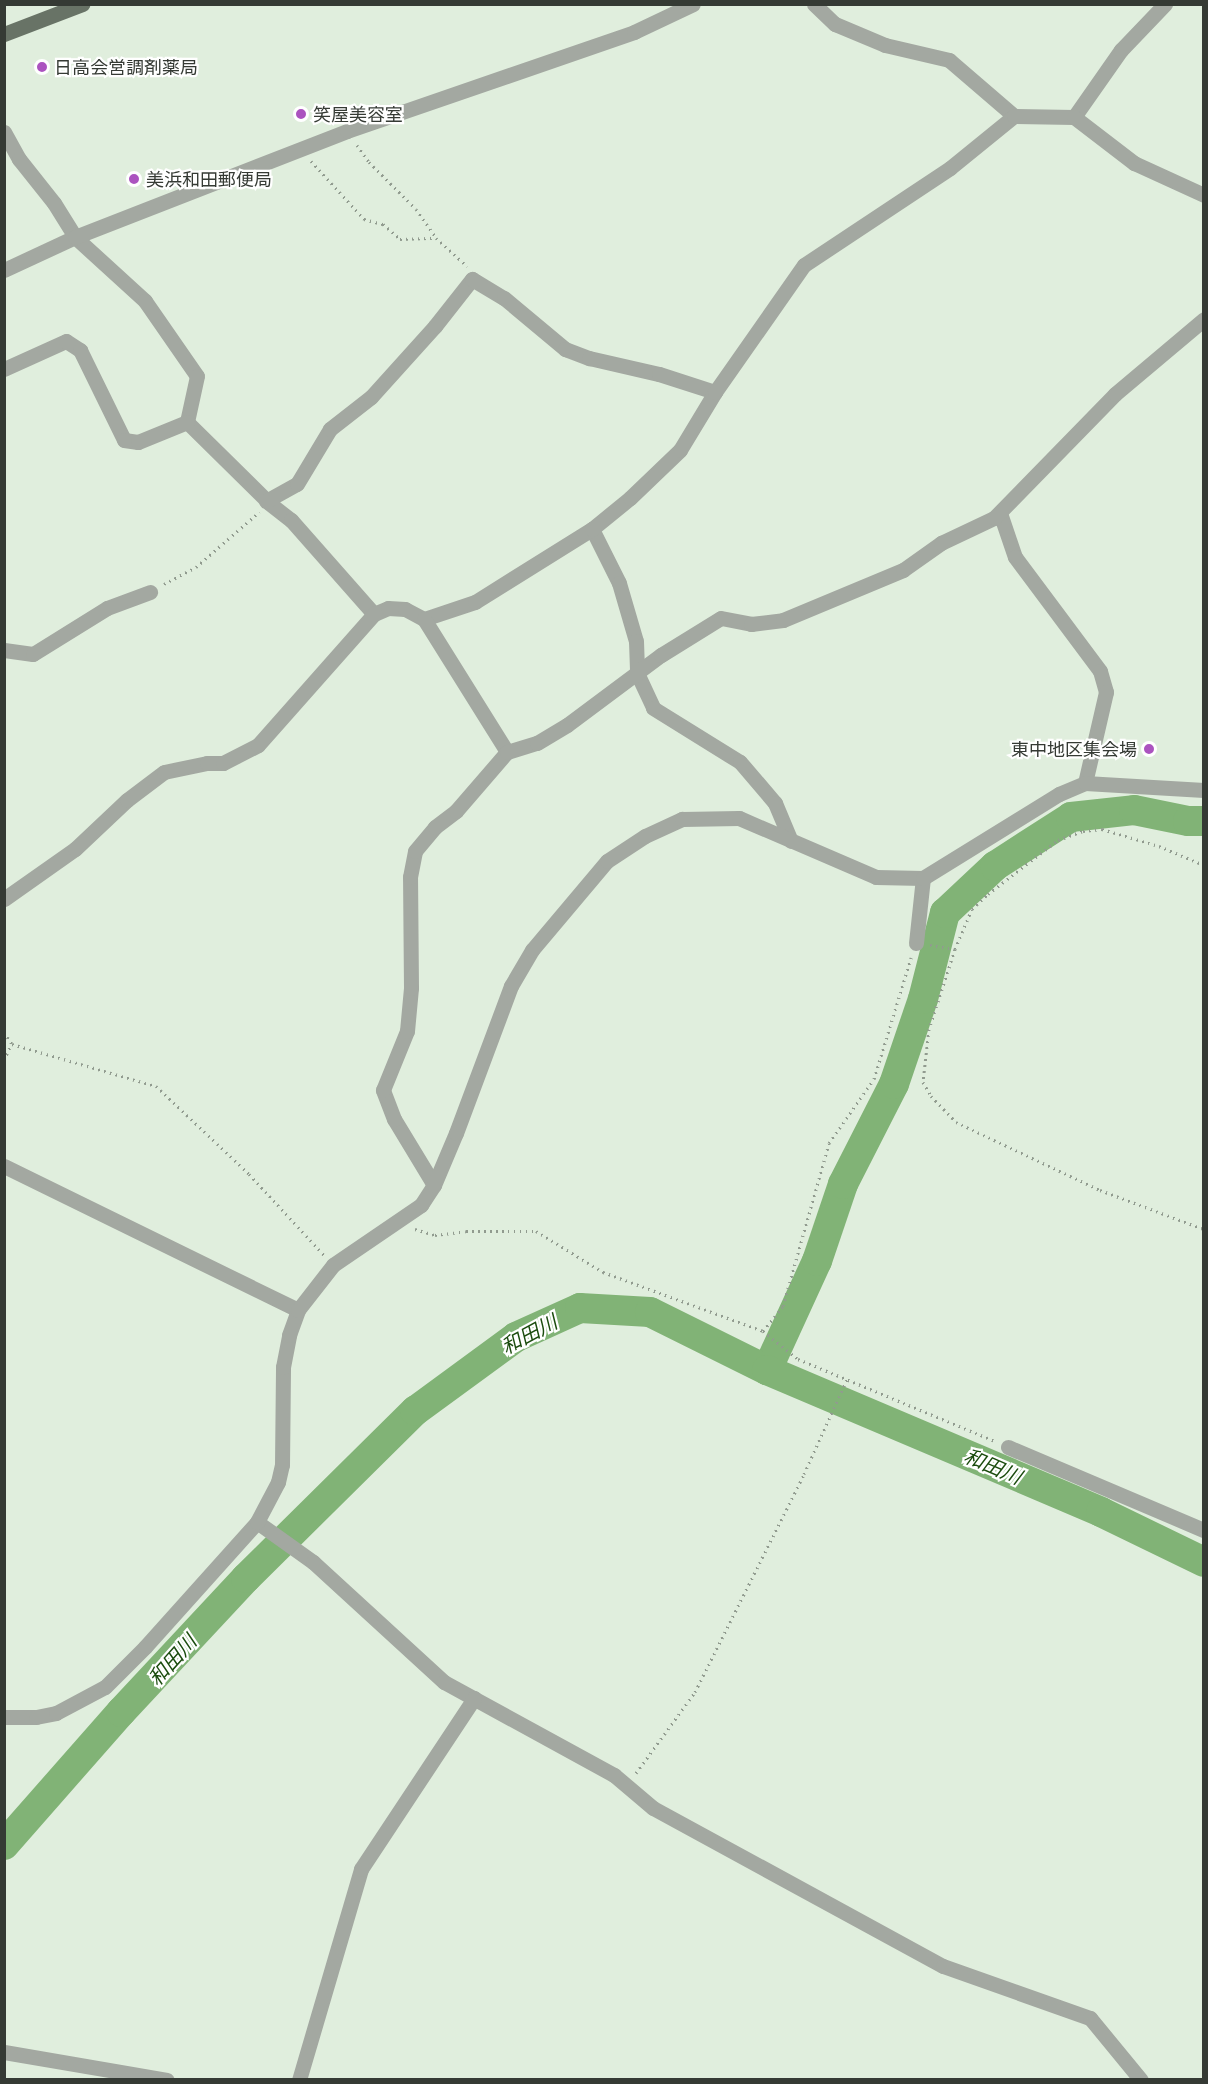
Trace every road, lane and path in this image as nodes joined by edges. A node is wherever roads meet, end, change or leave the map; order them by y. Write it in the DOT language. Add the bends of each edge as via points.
graph roads {
  1 [pos="82,4"];
  2 [pos="693,4"];
  3 [pos="814,4"];
  4 [pos="1165,4"];
  5 [pos="4,34"];
  6 [pos="1014,116"];
  7 [pos="1074,117"];
  8 [pos="347,131"];
  9 [pos="4,132"];
  10 [pos="304,148"];
  11 [pos="1203,195"];
  12 [pos="75,237"];
  13 [pos="436,238"];
  14 [pos="4,270"];
  15 [pos="472,279"];
  16 [pos="1203,319"];
  17 [pos="4,369"];
  18 [pos="715,392"];
  19 [pos="187,422"];
  20 [pos="268,502"];
  21 [pos="1000,513"];
  22 [pos="592,529"];
  23 [pos="150,592"];
  24 [pos="374,614"];
  25 [pos="424,619"];
  26 [pos="4,650"];
  27 [pos="637,673"];
  28 [pos="507,752"];
  29 [pos="1085,783"];
  30 [pos="1203,790"];
  31 [pos="791,841"];
  32 [pos="1203,864"];
  33 [pos="923,878"];
  34 [pos="4,899"];
  35 [pos="916,943"];
  36 [pos="955,949"];
  37 [pos="4,1032"];
  38 [pos="12,1044"];
  39 [pos="4,1060"];
  40 [pos="4,1166"];
  41 [pos="434,1185"];
  42 [pos="396,1223"];
  43 [pos="1203,1228"];
  44 [pos="333,1265"];
  45 [pos="298,1310"];
  46 [pos="763,1331"];
  47 [pos="847,1379"];
  48 [pos="1008,1447"];
  49 [pos="262,1526"];
  50 [pos="1203,1530"];
  51 [pos="474,1698"];
  52 [pos="4,1717"];
  53 [pos="627,1786"];
  54 [pos="4,2052"];
  55 [pos="167,2079"];
  56 [pos="299,2079"];
  57 [pos="1141,2079"];
  1 -- 5 [label="main road"];
  2 -- 8 [label="street" via="634,32"];
  3 -- 6 [label="street" via="835,24 885,45 949,60"];
  4 -- 7 [label="street" via="1121,50"];
  6 -- 7 [label="street"];
  6 -- 18 [label="street" via="950,168 804,265"];
  7 -- 11 [label="street" via="1134,163"];
  8 -- 10 [label="street"];
  8 -- 13 [label="path" via="369,162 416,209"];
  9 -- 12 [label="street"];
  10 -- 12 [label="street"];
  10 -- 13 [label="path" via="309,159 364,219 382,224 400,239"];
  12 -- 14 [label="street"];
  12 -- 19 [label="street" via="145,301 197,376"];
  13 -- 15 [label="path" via="466,265"];
  15 -- 18 [label="street" via="504,298 565,349"];
  15 -- 20 [label="street" via="371,397 330,429 297,484"];
  16 -- 21 [label="street" via="1115,394"];
  17 -- 19 [label="street" via="66,341 80,350 124,440 138,442"];
  18 -- 22 [label="street" via="680,450"];
  19 -- 20 [label="street"];
  20 -- 23 [label="path" via="196,567"];
  20 -- 24 [label="street" via="291,520"];
  21 -- 27 [label="street" via="941,543 903,570 783,620 751,624 721,618"];
  21 -- 29 [label="street" via="1015,557 1100,670 1106,692"];
  22 -- 25 [label="street" via="475,602"];
  22 -- 27 [label="street" via="619,583 636,641"];
  23 -- 26 [label="street" via="107,608 33,654"];
  24 -- 25 [label="street" via="388,608 405,609"];
  24 -- 34 [label="street" via="258,745 223,762 164,772 127,800 75,849"];
  25 -- 28 [label="street"];
  27 -- 28 [label="street" via="567,725 537,743"];
  27 -- 31 [label="street" via="653,708 741,762 774,803"];
  28 -- 41 [label="street" via="415,851 410,876 408,1031 383,1090 394,1119"];
  29 -- 30 [label="street"];
  29 -- 33 [label="street" via="1059,794"];
  31 -- 33 [label="street" via="876,877"];
  31 -- 41 [label="street" via="739,818 682,819 645,836 607,861 532,950 512,986"];
  32 -- 36 [label="path" via="1102,829 1083,831 1058,840 988,894 972,909"];
  33 -- 35 [label="street"];
  35 -- 36 [label="path"];
  35 -- 46 [label="path" via="874,1079 829,1143 783,1306"];
  36 -- 43 [label="path" via="929,1029 923,1082 931,1096 956,1122 1100,1190"];
  37 -- 38 [label="path"];
  38 -- 39 [label="path"];
  38 -- 44 [label="path" via="156,1086 249,1174"];
  40 -- 45 [label="street"];
  41 -- 42 [label="street" via="421,1204"];
  42 -- 44 [label="street"];
  42 -- 46 [label="path" via="435,1235 536,1231 603,1272"];
  44 -- 45 [label="street"];
  45 -- 49 [label="street" via="284,1367 282,1465"];
  46 -- 47 [label="path" via="798,1359"];
  47 -- 48 [label="path"];
  47 -- 53 [label="path" via="695,1692"];
  48 -- 50 [label="street"];
  49 -- 51 [label="street" via="314,1563 444,1682"];
  49 -- 52 [label="street" via="105,1687 56,1713"];
  51 -- 53 [label="street" via="614,1775"];
  51 -- 56 [label="street" via="361,1869"];
  53 -- 57 [label="street" via="653,1808 943,1966 1090,2018"];
  54 -- 55 [label="street"];
}
